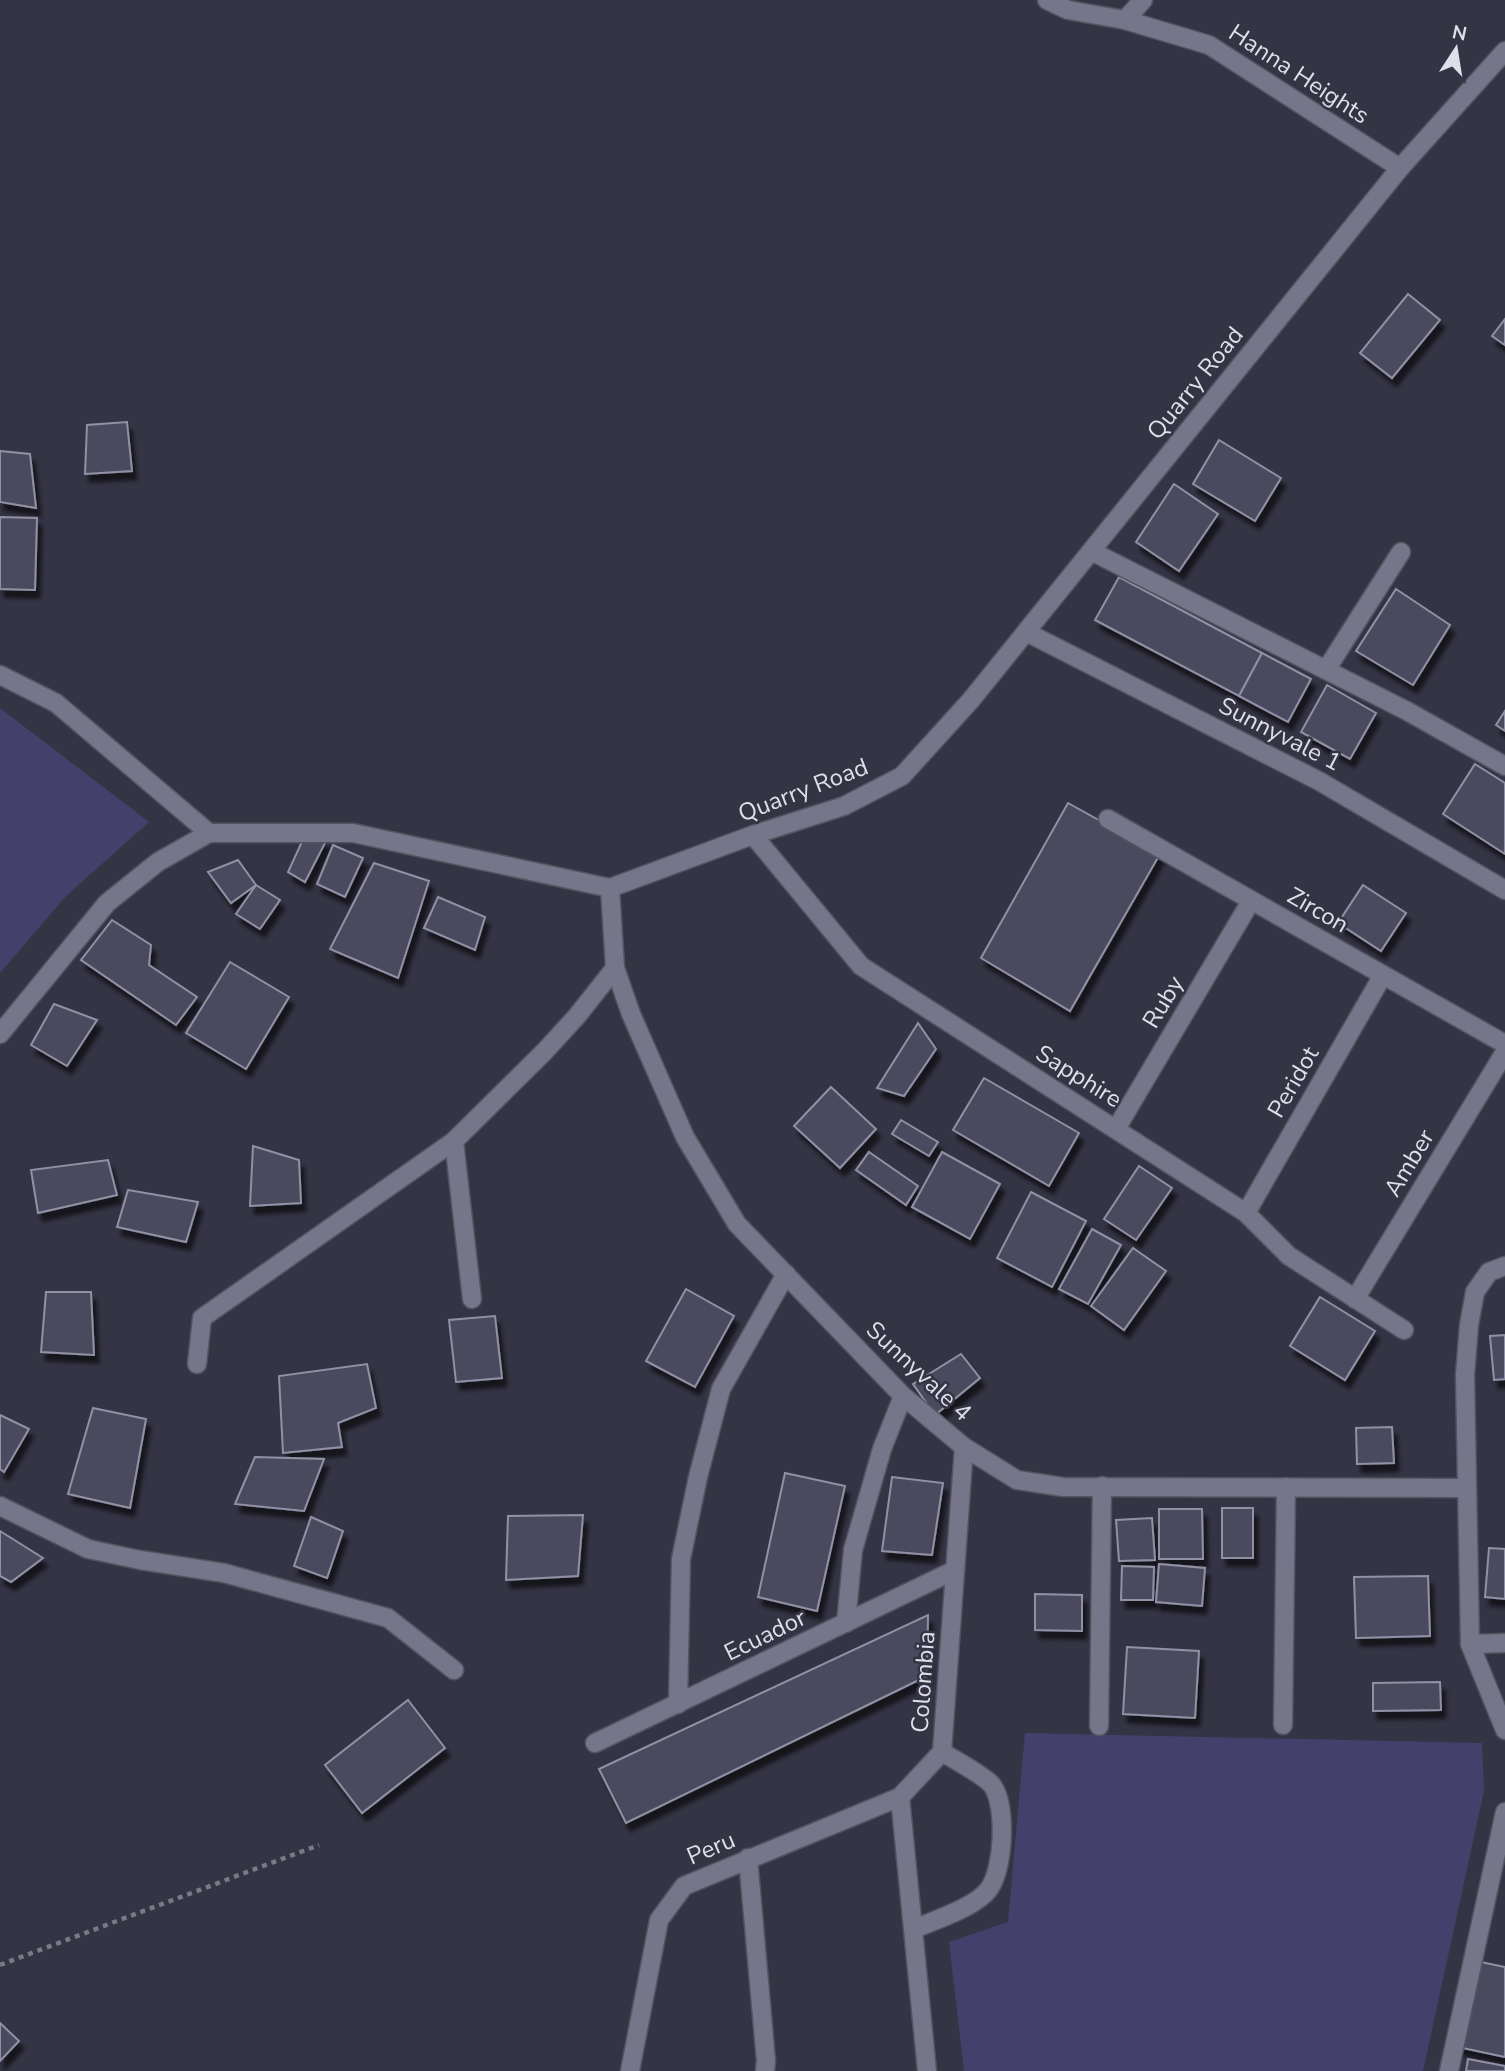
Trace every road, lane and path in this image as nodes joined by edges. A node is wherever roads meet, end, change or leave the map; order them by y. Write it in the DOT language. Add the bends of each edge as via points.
graph roads {
  1 [pos="1047,0"];
  2 [pos="1143,0"];
  3 [pos="1125,20"];
  4 [pos="1501,61"];
  5 [pos="1399,168"];
  6 [pos="1091,551"];
  7 [pos="1401,552"];
  8 [pos="1026,632"];
  9 [pos="1326,670"];
  10 [pos="0,675"];
  11 [pos="1505,766"];
  12 [pos="1108,819"];
  13 [pos="209,833"];
  14 [pos="753,835"];
  15 [pos="610,888"];
  16 [pos="1505,890"];
  17 [pos="1251,901"];
  18 [pos="615,968"];
  19 [pos="1383,975"];
  20 [pos="0,1034"];
  21 [pos="1505,1044"];
  22 [pos="1505,1052"];
  23 [pos="1116,1129"];
  24 [pos="454,1141"];
  25 [pos="1246,1213"];
  26 [pos="1505,1266"];
  27 [pos="786,1274"];
  28 [pos="472,1299"];
  29 [pos="1355,1299"];
  30 [pos="1404,1330"];
  31 [pos="197,1364"];
  32 [pos="903,1396"];
  33 [pos="964,1447"];
  34 [pos="1102,1486"];
  35 [pos="1286,1487"];
  36 [pos="1467,1488"];
  37 [pos="0,1506"];
  38 [pos="955,1570"];
  39 [pos="846,1623"];
  40 [pos="1505,1643"];
  41 [pos="1470,1644"];
  42 [pos="454,1670"];
  43 [pos="678,1704"];
  44 [pos="1099,1726"];
  45 [pos="1283,1726"];
  46 [pos="1505,1730"];
  47 [pos="596,1743"];
  48 [pos="942,1752"];
  49 [pos="900,1797"];
  50 [pos="1505,1812"];
  51 [pos="1502,1836"];
  52 [pos="319,1845"];
  53 [pos="748,1858"];
  54 [pos="914,1929"];
  55 [pos="0,1965"];
  56 [pos="630,2071"];
  57 [pos="765,2071"];
  58 [pos="927,2071"];
  59 [pos="1449,2071"];
  1 -- 3 [label="street, Hanna Heights" via="1068,10"];
  2 -- 3 [label="street"];
  3 -- 5 [label="street, Hanna Heights" via="1209,45"];
  4 -- 5 [label="street, Quarry Road"];
  5 -- 6 [label="street, Quarry Road"];
  6 -- 8 [label="street, Quarry Road"];
  6 -- 9 [label="street"];
  7 -- 9 [label="street"];
  8 -- 14 [label="street, Quarry Road" via="902,776 844,806"];
  8 -- 16 [label="street, Sunnyvale 1" via="1319,781"];
  9 -- 11 [label="street"];
  10 -- 13 [label="street" via="56,704"];
  12 -- 17 [label="street, Zircon"];
  13 -- 15 [label="street" via="353,833"];
  13 -- 20 [label="street" via="158,862 107,903"];
  14 -- 15 [label="street, Quarry Road"];
  14 -- 23 [label="street, Sapphire" via="861,967"];
  15 -- 18 [label="street, Sunnyvale 4"];
  17 -- 19 [label="street, Zircon"];
  17 -- 23 [label="street, Ruby"];
  18 -- 24 [label="street" via="545,1051"];
  18 -- 27 [label="street, Sunnyvale 4" via="685,1138 737,1224"];
  19 -- 21 [label="street, Zircon"];
  19 -- 25 [label="street, Peridot"];
  22 -- 29 [label="street, Amber"];
  23 -- 25 [label="street, Sapphire"];
  24 -- 28 [label="street"];
  24 -- 31 [label="street" via="202,1318"];
  25 -- 29 [label="street, Sapphire" via="1289,1256"];
  26 -- 36 [label="street" via="1489,1272 1475,1292 1469,1325"];
  27 -- 32 [label="street, Sunnyvale 4"];
  27 -- 43 [label="street" via="721,1389 698,1477 681,1559"];
  29 -- 30 [label="street, Sapphire"];
  32 -- 33 [label="street, Sunnyvale 4"];
  32 -- 39 [label="street" via="853,1549"];
  33 -- 34 [label="street, Sunnyvale 4" via="1017,1480 1063,1487"];
  33 -- 38 [label="street, Colombia"];
  34 -- 35 [label="street, Sunnyvale 4"];
  34 -- 44 [label="street"];
  35 -- 36 [label="street, Sunnyvale 4"];
  35 -- 45 [label="street"];
  36 -- 41 [label="street"];
  37 -- 42 [label="street" via="88,1549 224,1573 388,1618"];
  38 -- 39 [label="street, Ecuador"];
  38 -- 48 [label="street, Colombia"];
  39 -- 43 [label="street, Ecuador"];
  40 -- 41 [label="street"];
  41 -- 46 [label="street"];
  43 -- 47 [label="street, Ecuador"];
  48 -- 49 [label="street, Colombia"];
  48 -- 54 [label="street" via="991,1783 1001,1810 998,1869 989,1889 971,1903"];
  49 -- 53 [label="street, Peru"];
  49 -- 54 [label="street"];
  50 -- 51 [label="street"];
  51 -- 59 [label="street"];
  52 -- 55 [label="path"];
  53 -- 56 [label="street, Peru" via="684,1886 659,1920"];
  53 -- 57 [label="street"];
  54 -- 58 [label="street"];
}
